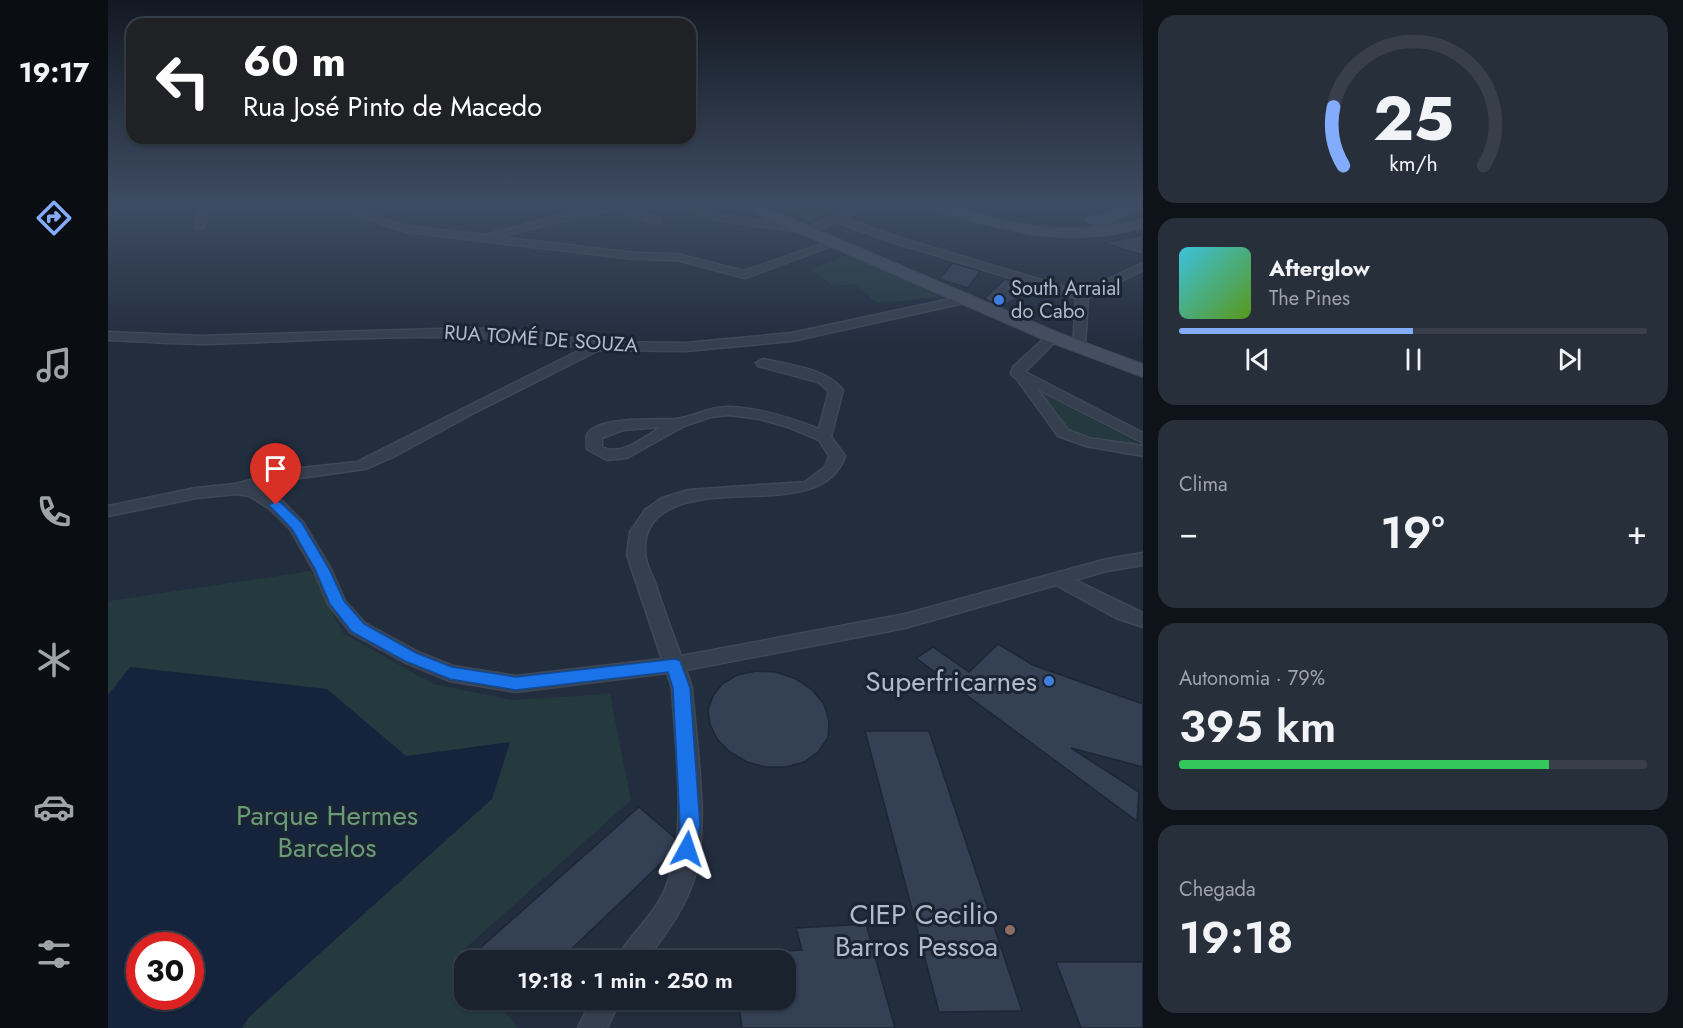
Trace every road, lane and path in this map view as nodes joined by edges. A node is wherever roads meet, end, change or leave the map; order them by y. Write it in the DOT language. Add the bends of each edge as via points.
graph roads {
  1 [pos="592,251"];
  2 [pos="813,251"];
  3 [pos="858,251"];
  4 [pos="933,251"];
  5 [pos="1143,266"];
  6 [pos="1082,296"];
  7 [pos="969,299"];
  8 [pos="108,336"];
  9 [pos="1053,337"];
  10 [pos="597,346"];
  11 [pos="1079,347"];
  12 [pos="763,363"];
  13 [pos="1143,370"];
  14 [pos="1020,376"];
  15 [pos="679,423"];
  16 [pos="824,436"];
  17 [pos="1143,439"];
  18 [pos="1143,451"];
  19 [pos="237,489"];
  20 [pos="108,511"];
  21 [pos="1143,559"];
  22 [pos="1059,579"];
  23 [pos="1143,620"];
  24 [pos="675,665"];
  25 [pos="637,950"];
  26 [pos="601,1010"];
  27 [pos="592,1028"];
  1 -- 2 [label="street" via="677,257 745,276"];
  3 -- 7 [label="main road"];
  4 -- 6 [label="street"];
  5 -- 6 [label="street"];
  6 -- 11 [label="street"];
  7 -- 9 [label="main road"];
  7 -- 10 [label="street, RUA TOMÉ DE SOUZA" via="792,337 686,347"];
  8 -- 10 [label="street, RUA TOMÉ DE SOUZA" via="241,339 471,332"];
  9 -- 11 [label="main road"];
  9 -- 14 [label="street" via="1018,370"];
  10 -- 19 [label="street" via="360,466 292,474"];
  11 -- 13 [label="main road"];
  12 -- 16 [label="street" via="823,379 836,390"];
  14 -- 17 [label="street"];
  14 -- 18 [label="street" via="1063,433 1086,442"];
  15 -- 15 [label="street" via="613,427 594,436 595,448 607,455 627,453"];
  15 -- 16 [label="street" via="729,411 761,414"];
  16 -- 24 [label="street" via="837,456 833,468 809,486 684,495 650,514 637,534 636,555"];
  19 -- 20 [label="street"];
  19 -- 24 [label="street" via="254,492 276,505 297,526 337,604 358,628 450,673 516,684"];
  21 -- 22 [label="street"];
  22 -- 23 [label="street"];
  22 -- 24 [label="street" via="905,621"];
  24 -- 25 [label="street" via="682,688 690,825 684,872 670,906"];
  26 -- 27 [label="street"];
}
